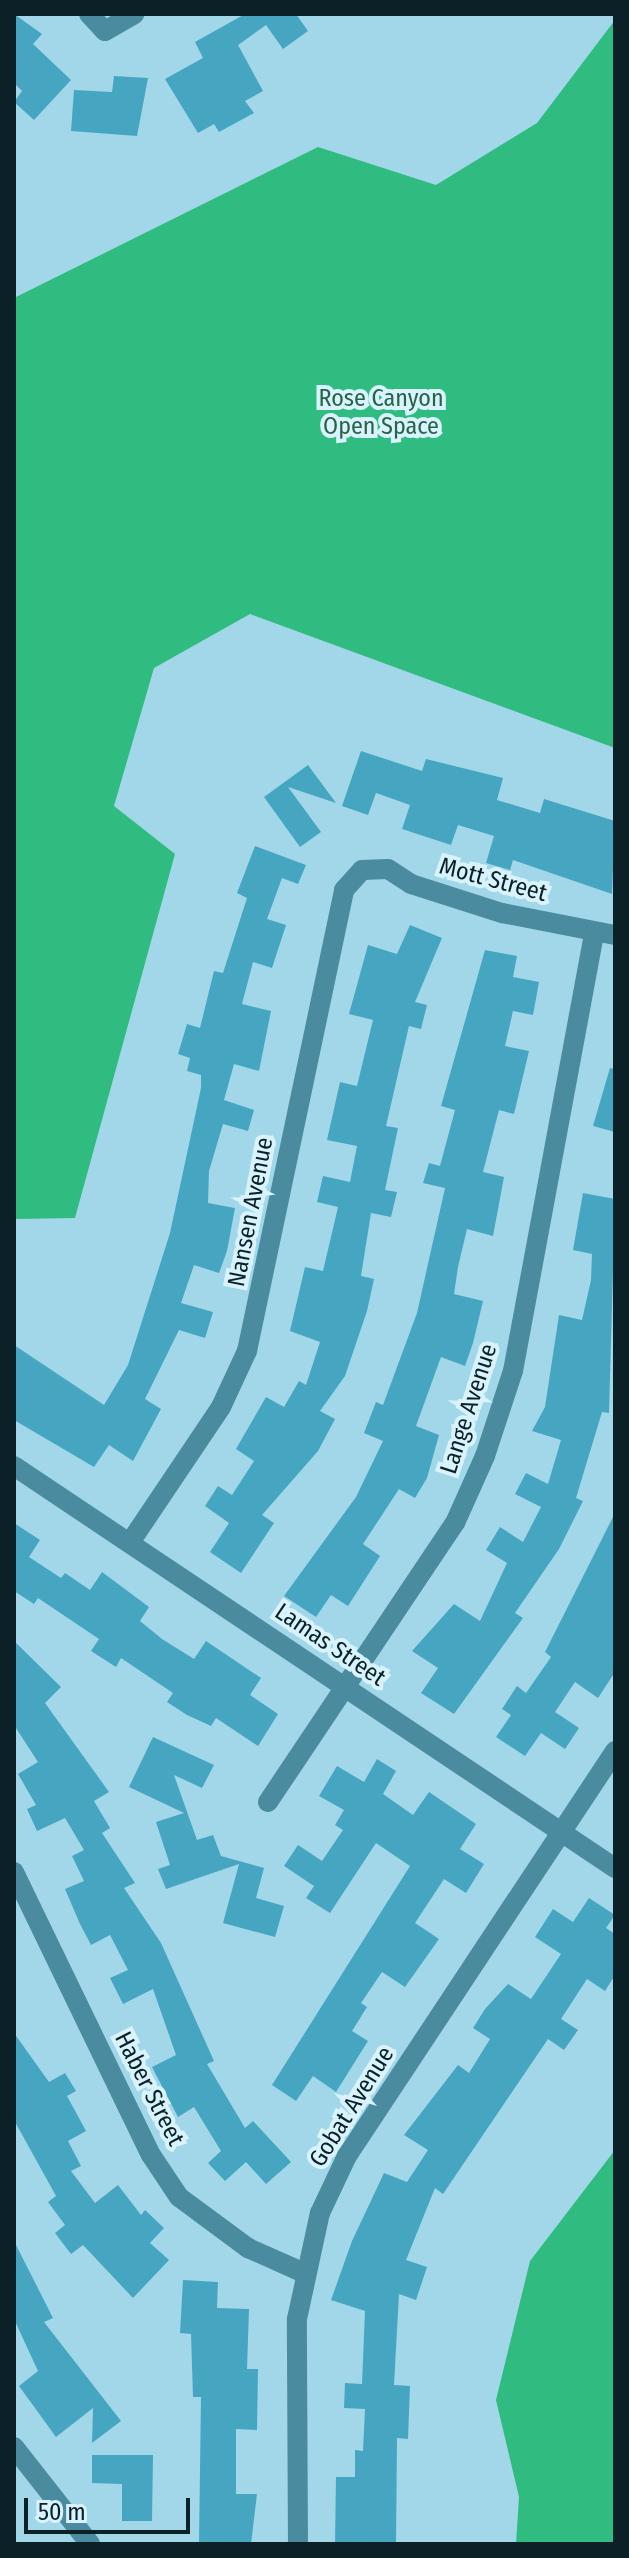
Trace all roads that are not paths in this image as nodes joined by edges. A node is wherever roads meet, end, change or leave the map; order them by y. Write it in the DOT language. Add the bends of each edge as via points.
graph roads {
  1 [pos="89,14"];
  2 [pos="135,14"];
  3 [pos="362,870"];
  4 [pos="594,932"];
  5 [pos="615,935"];
  6 [pos="14,1466"];
  7 [pos="131,1541"];
  8 [pos="346,1688"];
  9 [pos="615,1751"];
  10 [pos="268,1802"];
  11 [pos="562,1833"];
  12 [pos="615,1868"];
  13 [pos="14,1872"];
  14 [pos="302,2272"];
  15 [pos="14,2447"];
  16 [pos="90,2544"];
  17 [pos="298,2544"];
  1 -- 2 [label="street" via="105,31"];
  3 -- 4 [label="street, Mott Street" via="388,869 411,884 502,913"];
  3 -- 7 [label="street, Nansen Avenue" via="344,890 315,1006 247,1351 221,1407"];
  4 -- 5 [label="street, Mott Street"];
  4 -- 8 [label="street, Lange Avenue" via="513,1371 485,1456 455,1523"];
  6 -- 7 [label="street, Lamas Street"];
  7 -- 8 [label="street, Lamas Street"];
  8 -- 10 [label="street, Lange Avenue"];
  8 -- 11 [label="street, Lamas Street"];
  9 -- 11 [label="street, Gobat Avenue"];
  11 -- 12 [label="street, Lamas Street"];
  11 -- 14 [label="street, Gobat Avenue" via="347,2156"];
  13 -- 14 [label="street, Haber Street" via="151,2155 179,2197 248,2248"];
  14 -- 17 [label="street, Gobat Avenue"];
  15 -- 16 [label="street"];
}
